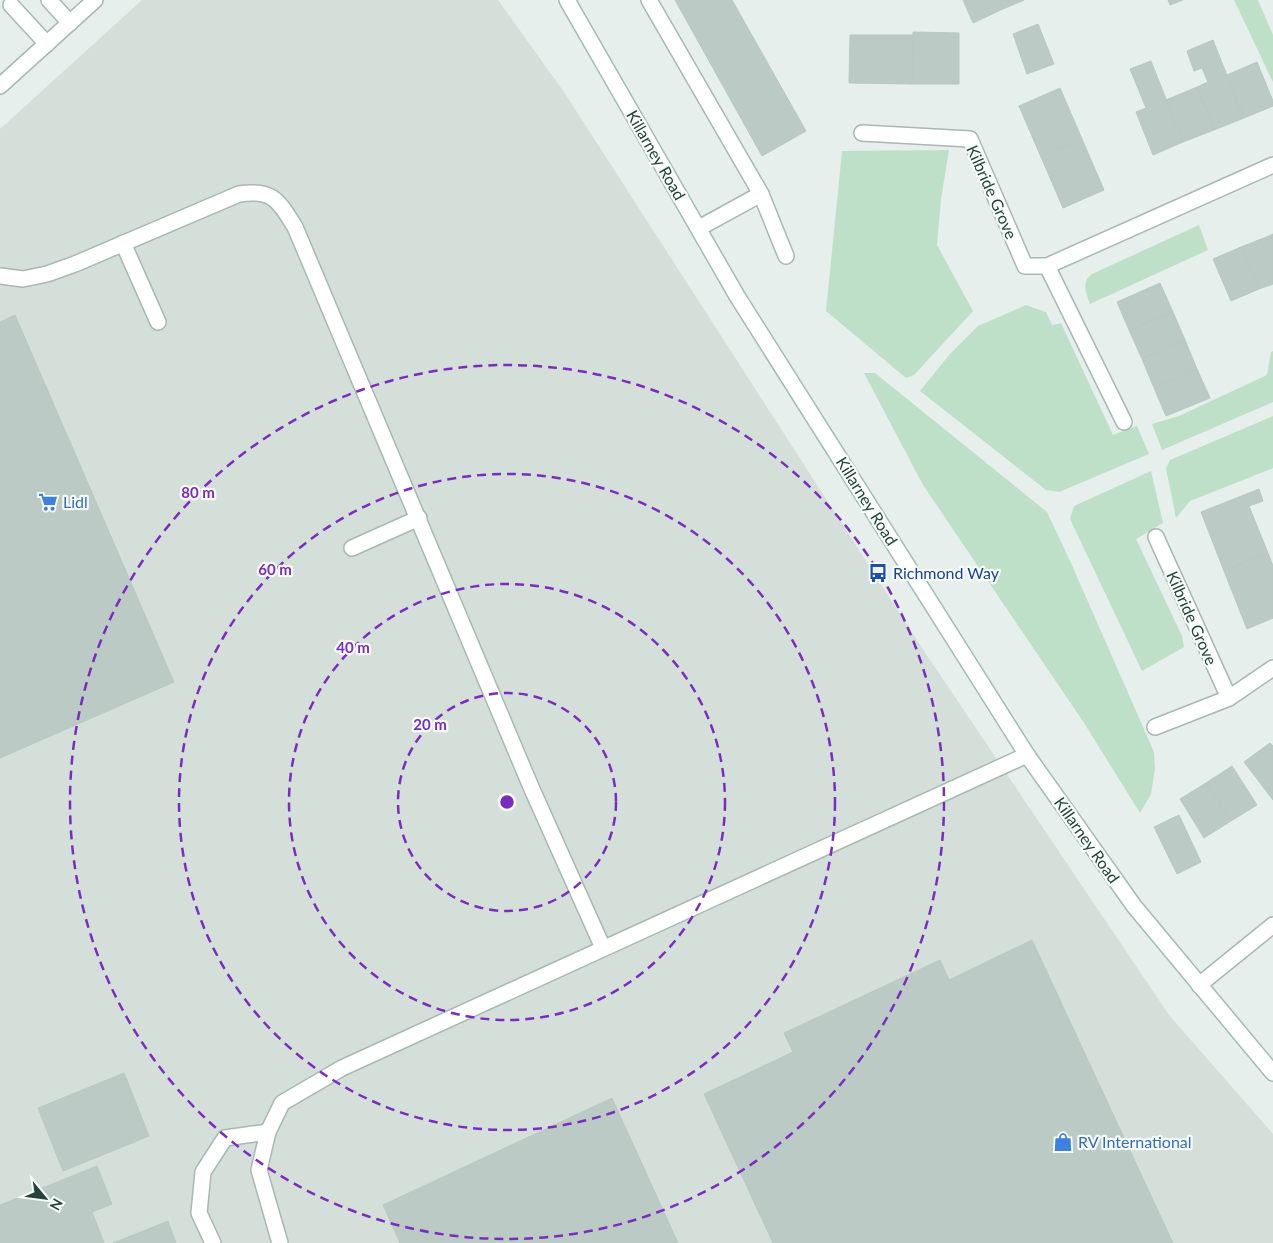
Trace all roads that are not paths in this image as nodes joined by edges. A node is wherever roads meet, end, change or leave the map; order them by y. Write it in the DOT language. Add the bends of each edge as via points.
graph roads {
  1 [pos="49,0"];
  2 [pos="95,0"];
  3 [pos="567,0"];
  4 [pos="649,0"];
  5 [pos="11,5"];
  6 [pos="70,23"];
  7 [pos="47,44"];
  8 [pos="0,86"];
  9 [pos="862,133"];
  10 [pos="1273,165"];
  11 [pos="761,194"];
  12 [pos="699,228"];
  13 [pos="123,244"];
  14 [pos="786,256"];
  15 [pos="1047,266"];
  16 [pos="0,276"];
  17 [pos="158,322"];
  18 [pos="1124,422"];
  19 [pos="419,518"];
  20 [pos="1156,537"];
  21 [pos="352,548"];
  22 [pos="1273,668"];
  23 [pos="1229,698"];
  24 [pos="1155,727"];
  25 [pos="1027,755"];
  26 [pos="1273,925"];
  27 [pos="603,948"];
  28 [pos="1199,985"];
  29 [pos="1273,1073"];
  30 [pos="268,1132"];
  31 [pos="213,1243"];
  32 [pos="280,1243"];
  1 -- 6 [label="street"];
  2 -- 6 [label="street"];
  3 -- 12 [label="street, Killarney Road"];
  4 -- 11 [label="street"];
  5 -- 7 [label="street"];
  6 -- 7 [label="street"];
  7 -- 8 [label="street"];
  9 -- 15 [label="street, Kilbride Grove" via="970,139 1025,266"];
  10 -- 15 [label="street"];
  11 -- 12 [label="street"];
  11 -- 14 [label="street"];
  12 -- 25 [label="street, Killarney Road" via="742,304"];
  13 -- 16 [label="street" via="47,274 23,279"];
  13 -- 17 [label="street"];
  13 -- 19 [label="street" via="238,194 257,191 271,196 283,207 295,228"];
  15 -- 18 [label="street"];
  19 -- 21 [label="street"];
  19 -- 27 [label="street" via="531,787"];
  20 -- 23 [label="street, Kilbride Grove"];
  22 -- 23 [label="street"];
  23 -- 24 [label="street"];
  25 -- 27 [label="street"];
  25 -- 28 [label="street, Killarney Road" via="1134,906"];
  26 -- 28 [label="street"];
  27 -- 30 [label="street" via="342,1068 282,1103"];
  28 -- 29 [label="street, Killarney Road"];
  30 -- 31 [label="street" via="225,1138 203,1172 199,1212"];
  30 -- 32 [label="street" via="258,1170"];
}
